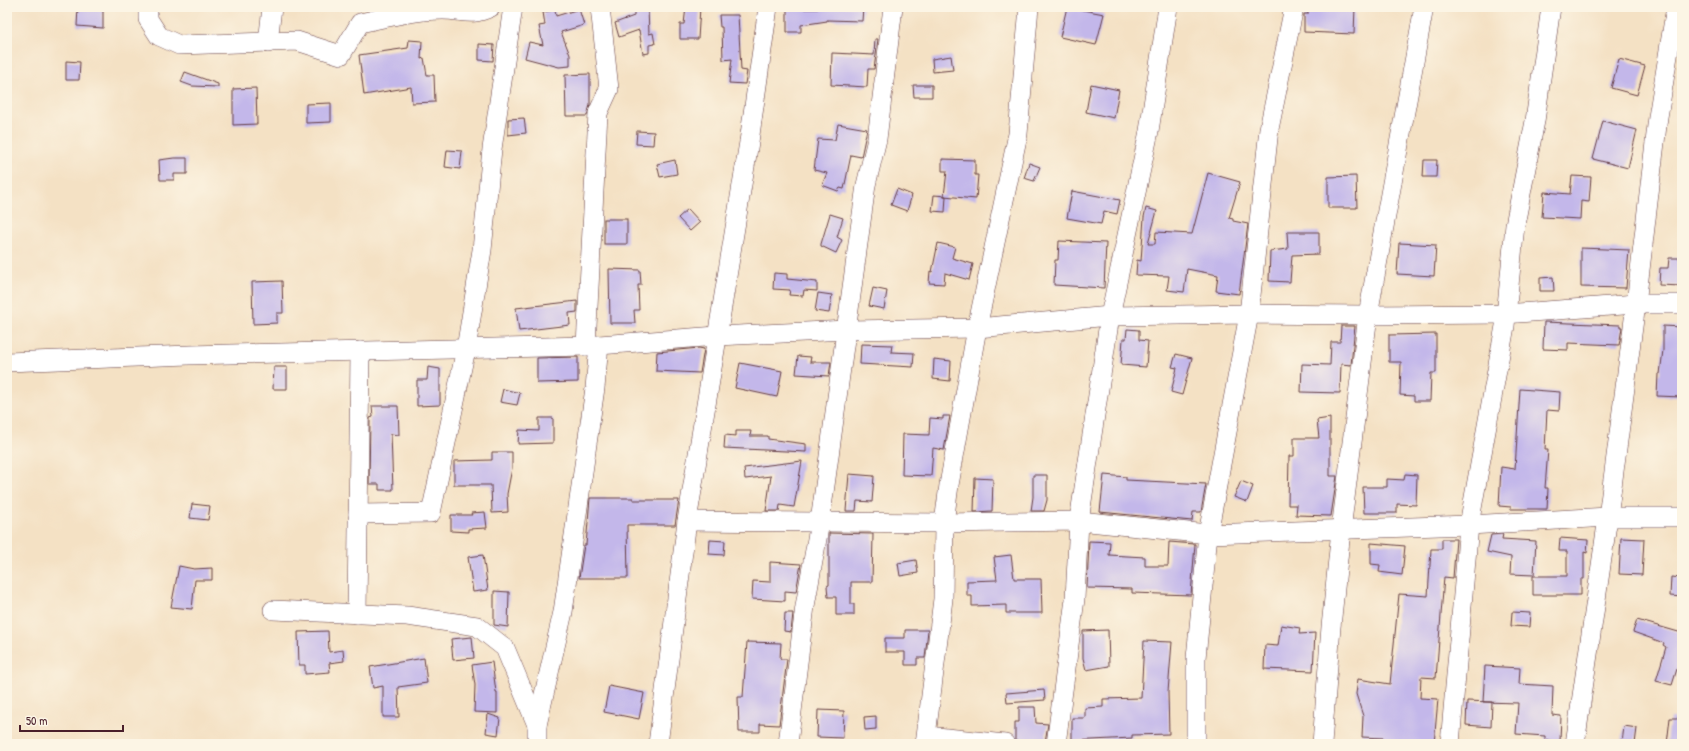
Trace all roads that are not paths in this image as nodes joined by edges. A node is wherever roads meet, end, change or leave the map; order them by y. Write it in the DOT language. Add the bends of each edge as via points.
graph roads {
  1 [pos="148,7"];
  2 [pos="272,7"];
  3 [pos="491,7"];
  4 [pos="513,7"];
  5 [pos="600,7"];
  6 [pos="768,7"];
  7 [pos="893,7"];
  8 [pos="1029,7"];
  9 [pos="1168,7"];
  10 [pos="1294,7"];
  11 [pos="1424,7"];
  12 [pos="1551,7"];
  13 [pos="1676,7"];
  14 [pos="268,43"];
  15 [pos="1636,304"];
  16 [pos="1682,304"];
  17 [pos="1249,314"];
  18 [pos="1505,314"];
  19 [pos="1368,315"];
  20 [pos="1110,316"];
  21 [pos="977,328"];
  22 [pos="847,330"];
  23 [pos="717,336"];
  24 [pos="592,346"];
  25 [pos="466,349"];
  26 [pos="360,351"];
  27 [pos="7,362"];
  28 [pos="358,514"];
  29 [pos="1608,517"];
  30 [pos="1682,517"];
  31 [pos="687,521"];
  32 [pos="1079,521"];
  33 [pos="820,522"];
  34 [pos="944,523"];
  35 [pos="1469,525"];
  36 [pos="1341,530"];
  37 [pos="1208,534"];
  38 [pos="272,610"];
  39 [pos="357,614"];
  40 [pos="537,725"];
  41 [pos="926,740"];
  42 [pos="536,744"];
  43 [pos="658,744"];
  44 [pos="788,744"];
  45 [pos="1005,744"];
  46 [pos="1056,744"];
  47 [pos="1196,744"];
  48 [pos="1322,744"];
  49 [pos="1450,744"];
  50 [pos="1576,744"];
  1 -- 14 [label="street" via="148,19 159,36 179,45"];
  2 -- 14 [label="street"];
  3 -- 14 [label="street" via="471,14 443,10 406,13 360,23 341,55 297,41"];
  4 -- 25 [label="street" via="492,149 482,250"];
  5 -- 24 [label="street" via="609,89 598,113"];
  6 -- 23 [label="street"];
  7 -- 22 [label="street" via="877,139 866,185"];
  8 -- 21 [label="street" via="1018,134"];
  9 -- 20 [label="street" via="1149,131"];
  10 -- 17 [label="street" via="1269,129"];
  11 -- 19 [label="street"];
  12 -- 18 [label="street" via="1535,120 1516,225"];
  13 -- 15 [label="street" via="1658,117"];
  15 -- 16 [label="street"];
  15 -- 18 [label="street"];
  15 -- 29 [label="street"];
  17 -- 19 [label="street"];
  17 -- 20 [label="street"];
  17 -- 37 [label="street"];
  18 -- 19 [label="street"];
  18 -- 35 [label="street" via="1505,326"];
  19 -- 36 [label="street"];
  20 -- 21 [label="street"];
  20 -- 32 [label="street"];
  21 -- 22 [label="street"];
  21 -- 34 [label="street"];
  22 -- 23 [label="street"];
  22 -- 33 [label="street"];
  23 -- 24 [label="street"];
  23 -- 31 [label="street"];
  24 -- 25 [label="street"];
  24 -- 40 [label="street" via="595,388 563,612"];
  25 -- 26 [label="street"];
  25 -- 28 [label="street" via="431,513"];
  26 -- 27 [label="street"];
  26 -- 28 [label="street"];
  28 -- 39 [label="street"];
  29 -- 30 [label="street"];
  29 -- 35 [label="street"];
  29 -- 50 [label="street"];
  31 -- 33 [label="street"];
  31 -- 43 [label="street"];
  32 -- 34 [label="street"];
  32 -- 37 [label="street"];
  32 -- 46 [label="street" via="1075,599"];
  33 -- 34 [label="street"];
  33 -- 44 [label="street" via="805,606"];
  34 -- 41 [label="street" via="943,599"];
  35 -- 36 [label="street"];
  35 -- 49 [label="street"];
  36 -- 37 [label="street"];
  36 -- 48 [label="street"];
  37 -- 47 [label="street" via="1196,658"];
  38 -- 39 [label="street"];
  39 -- 40 [label="street" via="407,616 478,626 506,648"];
  40 -- 42 [label="street"];
  41 -- 45 [label="street"];
}
